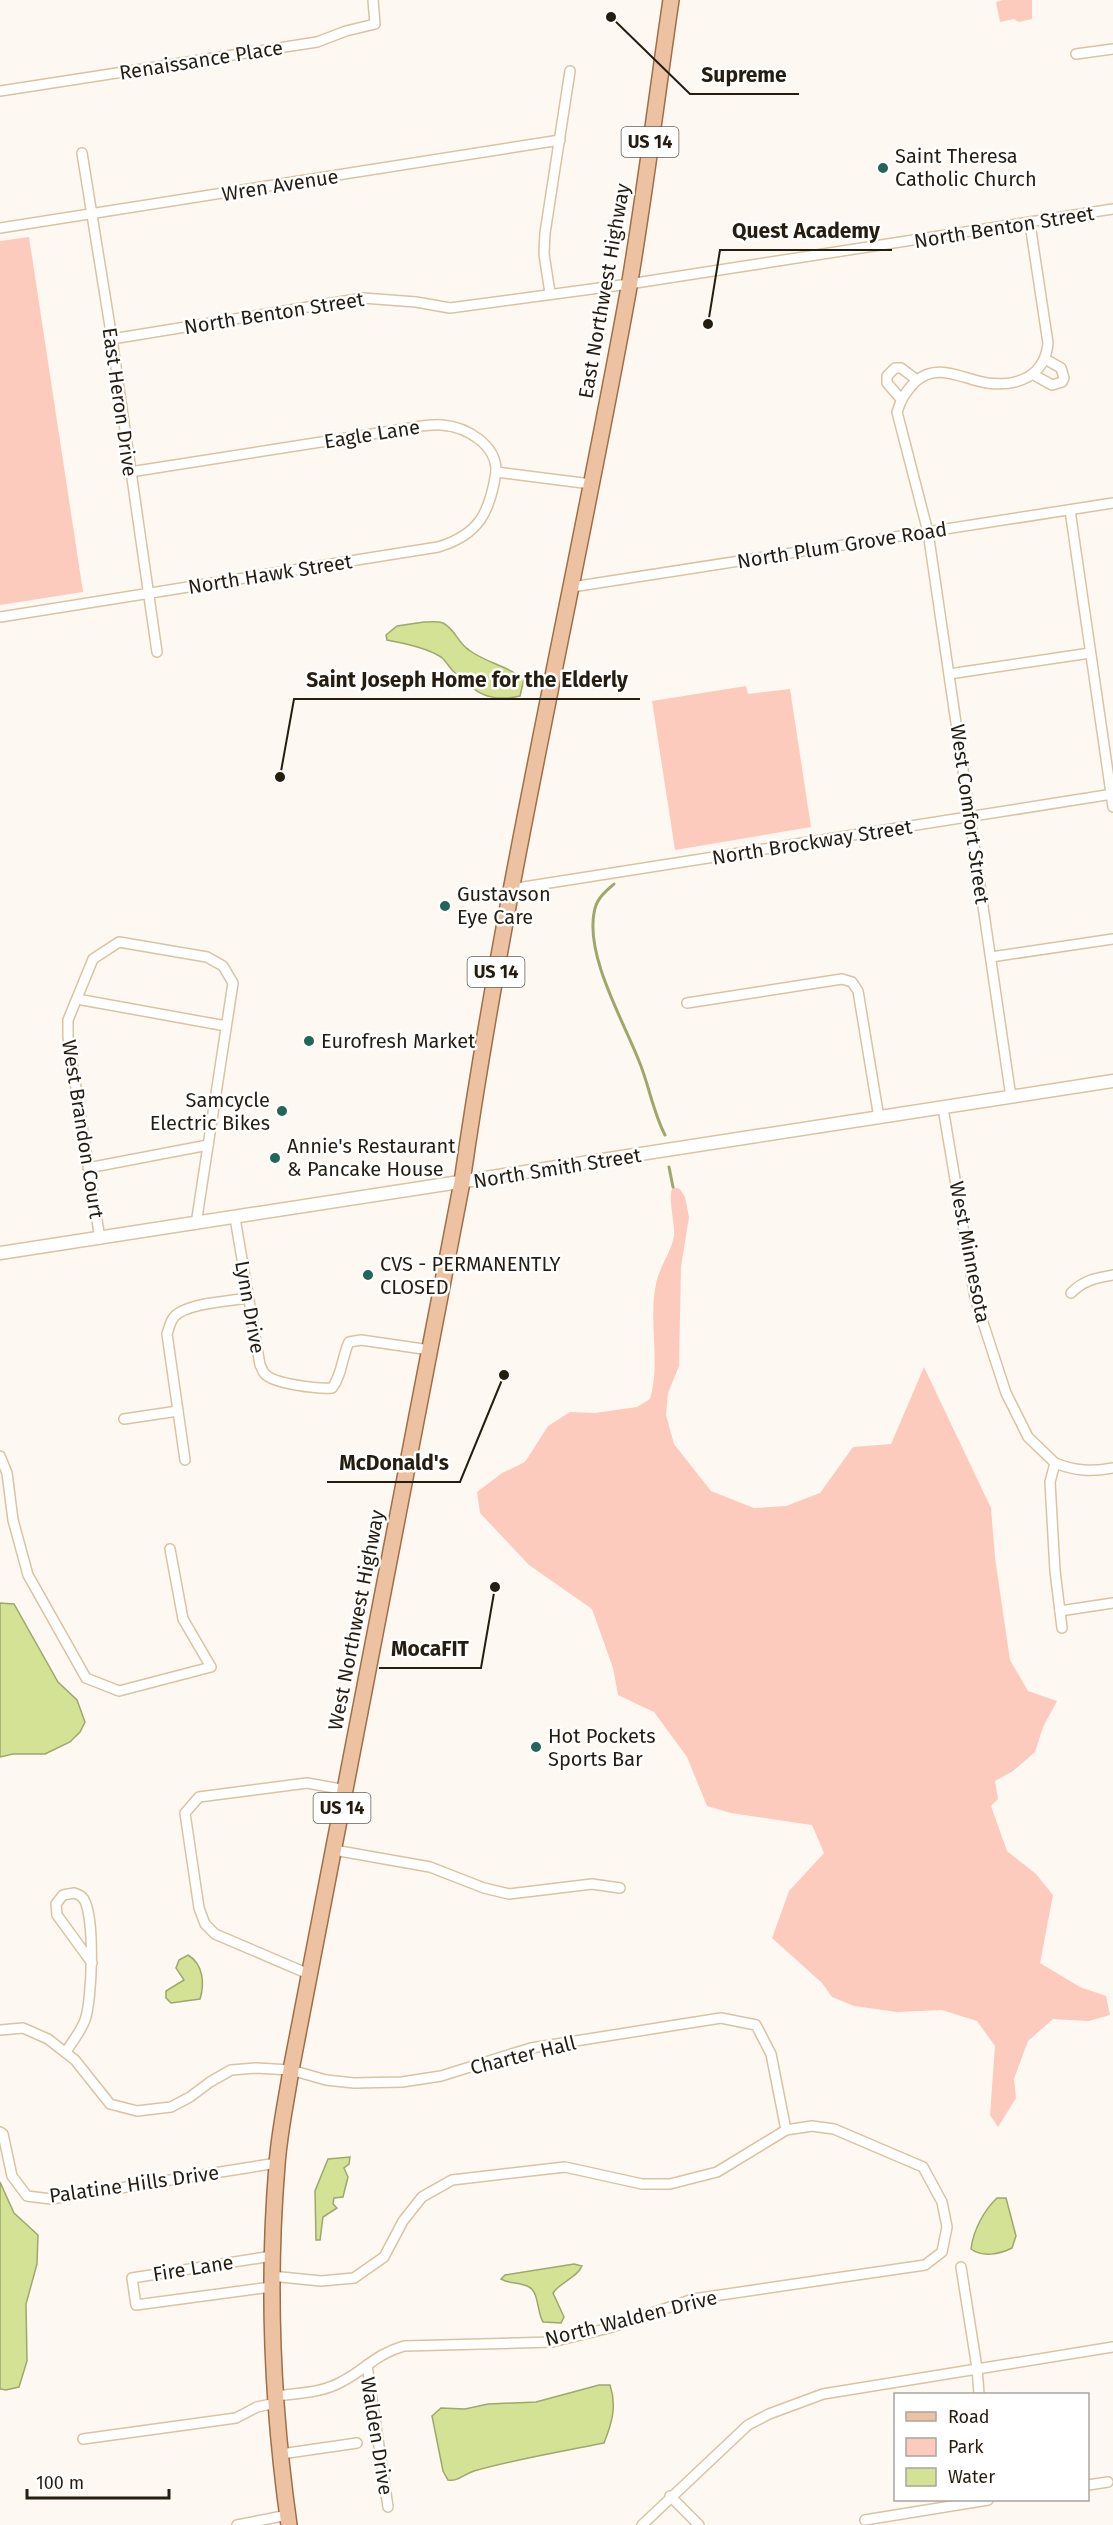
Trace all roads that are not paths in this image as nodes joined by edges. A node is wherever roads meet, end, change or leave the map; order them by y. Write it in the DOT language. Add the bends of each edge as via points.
graph roads {
  1 [pos="373,0"];
  2 [pos="671,0"];
  3 [pos="1113,49"];
  4 [pos="1076,54"];
  5 [pos="570,72"];
  6 [pos="0,91"];
  7 [pos="560,140"];
  8 [pos="82,153"];
  9 [pos="1113,209"];
  10 [pos="92,215"];
  11 [pos="1030,224"];
  12 [pos="0,228"];
  13 [pos="629,284"];
  14 [pos="550,293"];
  15 [pos="112,339"];
  16 [pos="1045,359"];
  17 [pos="1034,375"];
  18 [pos="917,381"];
  19 [pos="901,399"];
  20 [pos="130,472"];
  21 [pos="496,472"];
  22 [pos="591,484"];
  23 [pos="1113,503"];
  24 [pos="1070,510"];
  25 [pos="928,532"];
  26 [pos="572,588"];
  27 [pos="148,594"];
  28 [pos="0,617"];
  29 [pos="157,652"];
  30 [pos="1090,653"];
  31 [pos="949,674"];
  32 [pos="1112,795"];
  33 [pos="1113,807"];
  34 [pos="970,817"];
  35 [pos="511,890"];
  36 [pos="1113,939"];
  37 [pos="991,957"];
  38 [pos="77,999"];
  39 [pos="687,1003"];
  40 [pos="226,1026"];
  41 [pos="1113,1081"];
  42 [pos="1011,1097"];
  43 [pos="943,1108"];
  44 [pos="879,1118"];
  45 [pos="208,1145"];
  46 [pos="88,1168"];
  47 [pos="462,1182"];
  48 [pos="235,1218"];
  49 [pos="196,1224"];
  50 [pos="100,1239"];
  51 [pos="0,1253"];
  52 [pos="1113,1275"];
  53 [pos="1071,1293"];
  54 [pos="248,1298"];
  55 [pos="429,1350"];
  56 [pos="178,1411"];
  57 [pos="124,1419"];
  58 [pos="0,1456"];
  59 [pos="185,1460"];
  60 [pos="1055,1463"];
  61 [pos="1113,1468"];
  62 [pos="170,1549"];
  63 [pos="1113,1602"];
  64 [pos="1060,1611"];
  65 [pos="1062,1628"];
  66 [pos="346,1790"];
  67 [pos="334,1850"];
  68 [pos="620,1888"];
  69 [pos="92,1963"];
  70 [pos="311,1975"];
  71 [pos="0,2030"];
  72 [pos="66,2052"];
  73 [pos="291,2070"];
  74 [pos="786,2130"];
  75 [pos="0,2132"];
  76 [pos="277,2163"];
  77 [pos="272,2256"];
  78 [pos="961,2268"];
  79 [pos="271,2282"];
  80 [pos="1113,2347"];
  81 [pos="367,2365"];
  82 [pos="977,2368"];
  83 [pos="979,2393"];
  84 [pos="275,2399"];
  85 [pos="83,2439"];
  86 [pos="357,2443"];
  87 [pos="281,2454"];
  88 [pos="1108,2482"];
  89 [pos="1089,2485"];
  90 [pos="670,2496"];
  91 [pos="967,2501"];
  92 [pos="388,2507"];
  93 [pos="288,2520"];
  94 [pos="866,2520"];
  95 [pos="237,2525"];
  96 [pos="642,2525"];
  97 [pos="699,2525"];
  1 -- 6 [label="street, Renaissance Place" via="375,24 317,42"];
  2 -- 13 [label="main road, East Northwest Highway / US 14"];
  3 -- 4 [label="street"];
  5 -- 7 [label="street"];
  7 -- 10 [label="street, Wren Avenue"];
  7 -- 14 [label="street" via="545,233"];
  8 -- 10 [label="street, East Heron Drive"];
  9 -- 11 [label="street, North Benton Street"];
  10 -- 12 [label="street, Wren Avenue"];
  10 -- 15 [label="street, East Heron Drive"];
  11 -- 13 [label="street, North Benton Street"];
  11 -- 16 [label="street" via="1047,335"];
  13 -- 14 [label="street, North Benton Street"];
  13 -- 22 [label="main road, East Northwest Highway / US 14"];
  14 -- 15 [label="street, North Benton Street" via="450,308 363,298"];
  15 -- 20 [label="street, East Heron Drive"];
  16 -- 17 [label="street"];
  16 -- 17 [label="street" via="1061,368 1062,382 1052,385"];
  17 -- 18 [label="street" via="1012,383 987,383 938,371"];
  18 -- 19 [label="street"];
  18 -- 19 [label="street" via="901,368 887,376 887,383"];
  19 -- 25 [label="street, West Comfort Street" via="897,412"];
  20 -- 21 [label="street, Eagle Lane" via="442,425 468,433 486,446 496,460"];
  20 -- 27 [label="street, East Heron Drive"];
  21 -- 22 [label="street"];
  21 -- 27 [label="street, North Hawk Street" via="492,496 478,525 451,543"];
  22 -- 26 [label="main road, East Northwest Highway / US 14"];
  23 -- 24 [label="street, North Plum Grove Road"];
  24 -- 25 [label="street, North Plum Grove Road"];
  24 -- 30 [label="street"];
  25 -- 26 [label="street, North Plum Grove Road"];
  25 -- 31 [label="street, West Comfort Street"];
  26 -- 35 [label="main road, West Northwest Highway / US 14"];
  27 -- 28 [label="street, North Hawk Street"];
  27 -- 29 [label="street, East Heron Drive"];
  30 -- 31 [label="street"];
  30 -- 32 [label="street"];
  31 -- 34 [label="street, West Comfort Street"];
  32 -- 33 [label="street"];
  32 -- 34 [label="street, North Brockway Street"];
  34 -- 35 [label="street, North Brockway Street"];
  34 -- 37 [label="street, West Comfort Street"];
  35 -- 47 [label="main road, West Northwest Highway / US 14"];
  36 -- 37 [label="street"];
  37 -- 42 [label="street, West Comfort Street"];
  38 -- 40 [label="street"];
  38 -- 40 [label="street, West Brandon Court" via="93,959 119,942 207,957 223,966 233,983"];
  38 -- 46 [label="street, West Brandon Court" via="68,1020 68,1036"];
  39 -- 44 [label="street" via="842,979 852,982 858,991"];
  40 -- 45 [label="street, West Brandon Court"];
  41 -- 42 [label="street, North Smith Street"];
  42 -- 43 [label="street, North Smith Street"];
  43 -- 44 [label="street, North Smith Street"];
  43 -- 60 [label="street, West Minnesota" via="975,1298 1006,1393 1028,1437"];
  44 -- 47 [label="street, North Smith Street"];
  45 -- 46 [label="street"];
  45 -- 49 [label="street, West Brandon Court"];
  46 -- 50 [label="street, West Brandon Court"];
  47 -- 48 [label="street, North Smith Street"];
  47 -- 55 [label="main road, West Northwest Highway / US 14"];
  48 -- 49 [label="street, North Smith Street"];
  48 -- 54 [label="street, Lynn Drive"];
  49 -- 50 [label="street, North Smith Street"];
  50 -- 51 [label="street, North Smith Street"];
  52 -- 53 [label="street" via="1092,1278"];
  54 -- 55 [label="street, Lynn Drive" via="260,1365 273,1379 332,1388 338,1381 349,1342 361,1340"];
  54 -- 56 [label="street" via="189,1308 175,1315 167,1334"];
  55 -- 66 [label="main road, West Northwest Highway / US 14"];
  56 -- 57 [label="street"];
  56 -- 59 [label="street"];
  58 -- 62 [label="street" via="28,1575 86,1678 120,1690 211,1667 183,1619"];
  60 -- 61 [label="street" via="1071,1470"];
  60 -- 64 [label="street" via="1050,1482"];
  63 -- 64 [label="street"];
  64 -- 65 [label="street"];
  66 -- 67 [label="main road, West Northwest Highway / US 14"];
  66 -- 70 [label="street" via="307,1783 199,1797 185,1814 199,1908 205,1924 215,1934"];
  67 -- 68 [label="street" via="430,1867 509,1894 592,1884"];
  67 -- 70 [label="main road, West Northwest Highway / US 14"];
  69 -- 69 [label="street" via="57,1915 56,1904 63,1895 74,1893 83,1897 87,1905"];
  69 -- 72 [label="street" via="86,2019"];
  70 -- 73 [label="main road, West Northwest Highway / US 14"];
  71 -- 72 [label="street, Charter Hall" via="23,2028 36,2032"];
  72 -- 73 [label="street, Charter Hall" via="110,2104 137,2111 171,2107 231,2070"];
  73 -- 74 [label="street, Charter Hall" via="326,2080 402,2082 441,2076 531,2048 722,2018 756,2025 771,2054"];
  73 -- 76 [label="main road, West Northwest Highway / US 14"];
  74 -- 79 [label="street" via="717,2172 670,2184 642,2184 565,2167 452,2180 422,2198 403,2221 384,2257 354,2278"];
  74 -- 81 [label="street, North Walden Drive" via="834,2129 923,2167 942,2202 947,2227 942,2252 925,2265 693,2299 609,2328 552,2342 404,2346 384,2352"];
  75 -- 76 [label="street, Palatine Hills Drive" via="12,2176 27,2196 39,2198"];
  76 -- 77 [label="main road, West Northwest Highway / US 14"];
  77 -- 79 [label="main road, West Northwest Highway / US 14"];
  77 -- 79 [label="street, Fire Lane" via="132,2278 136,2305"];
  78 -- 82 [label="street"];
  79 -- 84 [label="main road, West Northwest Highway / US 14"];
  80 -- 82 [label="street"];
  81 -- 84 [label="street, North Walden Drive" via="321,2390"];
  81 -- 92 [label="street, Walden Drive"];
  82 -- 83 [label="street"];
  82 -- 90 [label="street" via="823,2394 769,2414 748,2425"];
  84 -- 85 [label="street, North Walden Drive" via="236,2418"];
  84 -- 87 [label="main road, West Northwest Highway / US 14"];
  86 -- 87 [label="street"];
  87 -- 93 [label="main road, West Northwest Highway / US 14"];
  88 -- 89 [label="street"];
  90 -- 96 [label="street"];
  90 -- 97 [label="street"];
  91 -- 94 [label="street"];
  93 -- 95 [label="street"];
}
